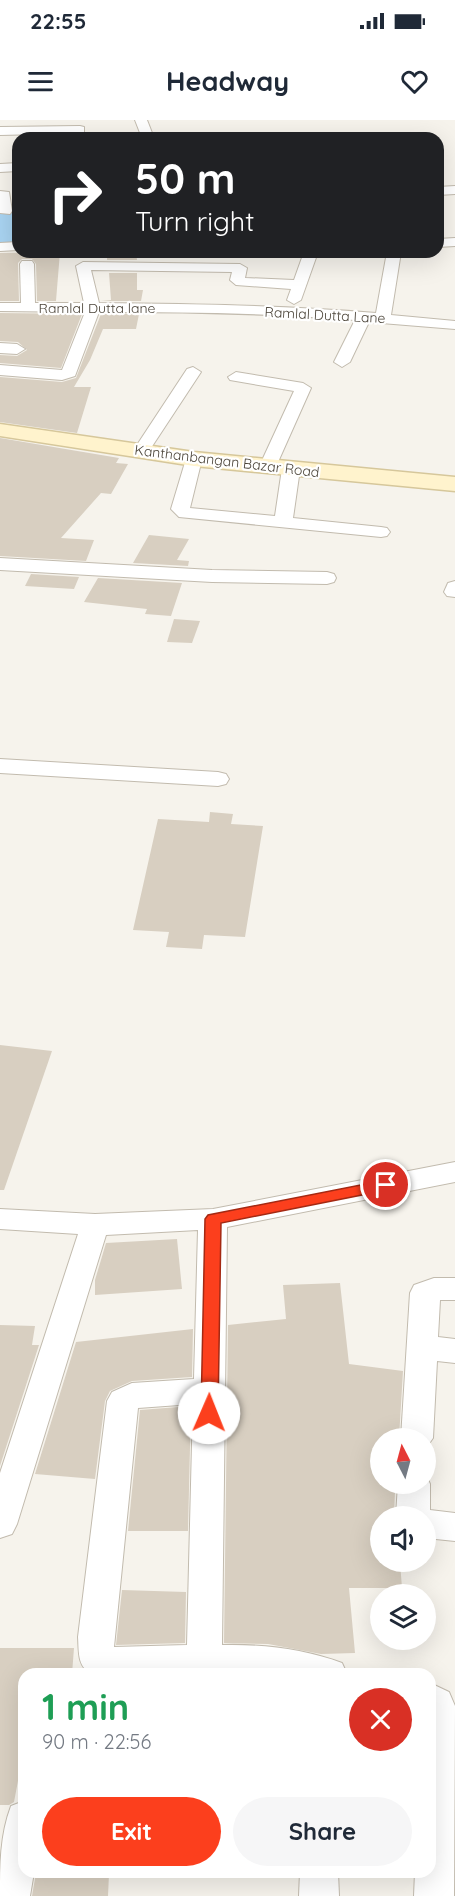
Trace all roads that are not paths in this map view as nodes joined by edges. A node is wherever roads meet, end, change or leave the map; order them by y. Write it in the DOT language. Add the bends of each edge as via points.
graph roads {
  1 [pos="80,129"];
  2 [pos="0,131"];
  3 [pos="0,195"];
  4 [pos="8,211"];
  5 [pos="309,258"];
  6 [pos="394,258"];
  7 [pos="27,264"];
  8 [pos="300,285"];
  9 [pos="0,308"];
  10 [pos="28,308"];
  11 [pos="195,308"];
  12 [pos="93,309"];
  13 [pos="290,310"];
  14 [pos="364,316"];
  15 [pos="383,318"];
  16 [pos="455,325"];
  17 [pos="0,348"];
  18 [pos="17,349"];
  19 [pos="342,362"];
  20 [pos="0,370"];
  21 [pos="193,372"];
  22 [pos="236,377"];
  23 [pos="0,430"];
  24 [pos="141,451"];
  25 [pos="194,459"];
  26 [pos="268,467"];
  27 [pos="291,469"];
  28 [pos="455,484"];
  29 [pos="283,523"];
  30 [pos="381,532"];
  31 [pos="0,564"];
  32 [pos="327,578"];
  33 [pos="0,766"];
  34 [pos="218,779"];
  35 [pos="454,1175"];
  36 [pos="0,1219"];
  37 [pos="213,1219"];
  38 [pos="94,1225"];
  39 [pos="455,1289"];
  40 [pos="422,1347"];
  41 [pos="455,1351"];
  42 [pos="210,1390"];
  43 [pos="418,1428"];
  44 [pos="0,1524"];
  45 [pos="436,1525"];
  46 [pos="455,1527"];
  47 [pos="204,1662"];
  48 [pos="95,1668"];
  49 [pos="294,1668"];
  50 [pos="436,1704"];
  51 [pos="18,1852"];
  52 [pos="319,1878"];
  53 [pos="441,1883"];
  54 [pos="10,1896"];
  55 [pos="319,1896"];
  1 -- 2 [label="street"];
  3 -- 4 [label="street" via="4,195"];
  5 -- 8 [label="street"];
  6 -- 15 [label="street" via="391,302"];
  7 -- 10 [label="street"];
  8 -- 12 [label="street" via="241,282 237,280 240,268 84,266"];
  8 -- 13 [label="street"];
  9 -- 10 [label="street, Ramlal Dutta lane"];
  10 -- 12 [label="street, Ramlal Dutta lane"];
  11 -- 12 [label="street, Ramlal Dutta lane"];
  11 -- 13 [label="street, Ramlal Dutta Lane"];
  12 -- 20 [label="street" via="68,374"];
  13 -- 14 [label="street, Ramlal Dutta Lane"];
  14 -- 15 [label="street, Ramlal Dutta Lane"];
  14 -- 19 [label="street"];
  15 -- 16 [label="street, Ramlal Dutta Lane"];
  17 -- 18 [label="street"];
  21 -- 24 [label="street"];
  22 -- 26 [label="street" via="303,388"];
  23 -- 24 [label="street, Kanthanbangan Bazar Road"];
  24 -- 25 [label="street, Kanthanbangan Bazar Road"];
  25 -- 26 [label="street, Kanthanbangan Bazar Road"];
  25 -- 29 [label="street" via="181,511"];
  26 -- 27 [label="street, Kanthanbangan Bazar Road"];
  27 -- 28 [label="street, Kanthanbangan Bazar Road"];
  27 -- 29 [label="street"];
  29 -- 30 [label="street"];
  31 -- 32 [label="street"];
  33 -- 34 [label="street"];
  35 -- 37 [label="street"];
  36 -- 38 [label="street"];
  37 -- 38 [label="street"];
  37 -- 42 [label="street"];
  38 -- 44 [label="street"];
  39 -- 40 [label="street" via="425,1293"];
  40 -- 41 [label="street"];
  40 -- 43 [label="street"];
  42 -- 47 [label="street"];
  42 -- 48 [label="street" via="132,1396 123,1401"];
  45 -- 46 [label="street"];
  47 -- 48 [label="street" via="112,1664"];
  47 -- 49 [label="street" via="253,1660"];
  50 -- 53 [label="street" via="440,1714"];
  51 -- 54 [label="street"];
  52 -- 55 [label="street"];
}
